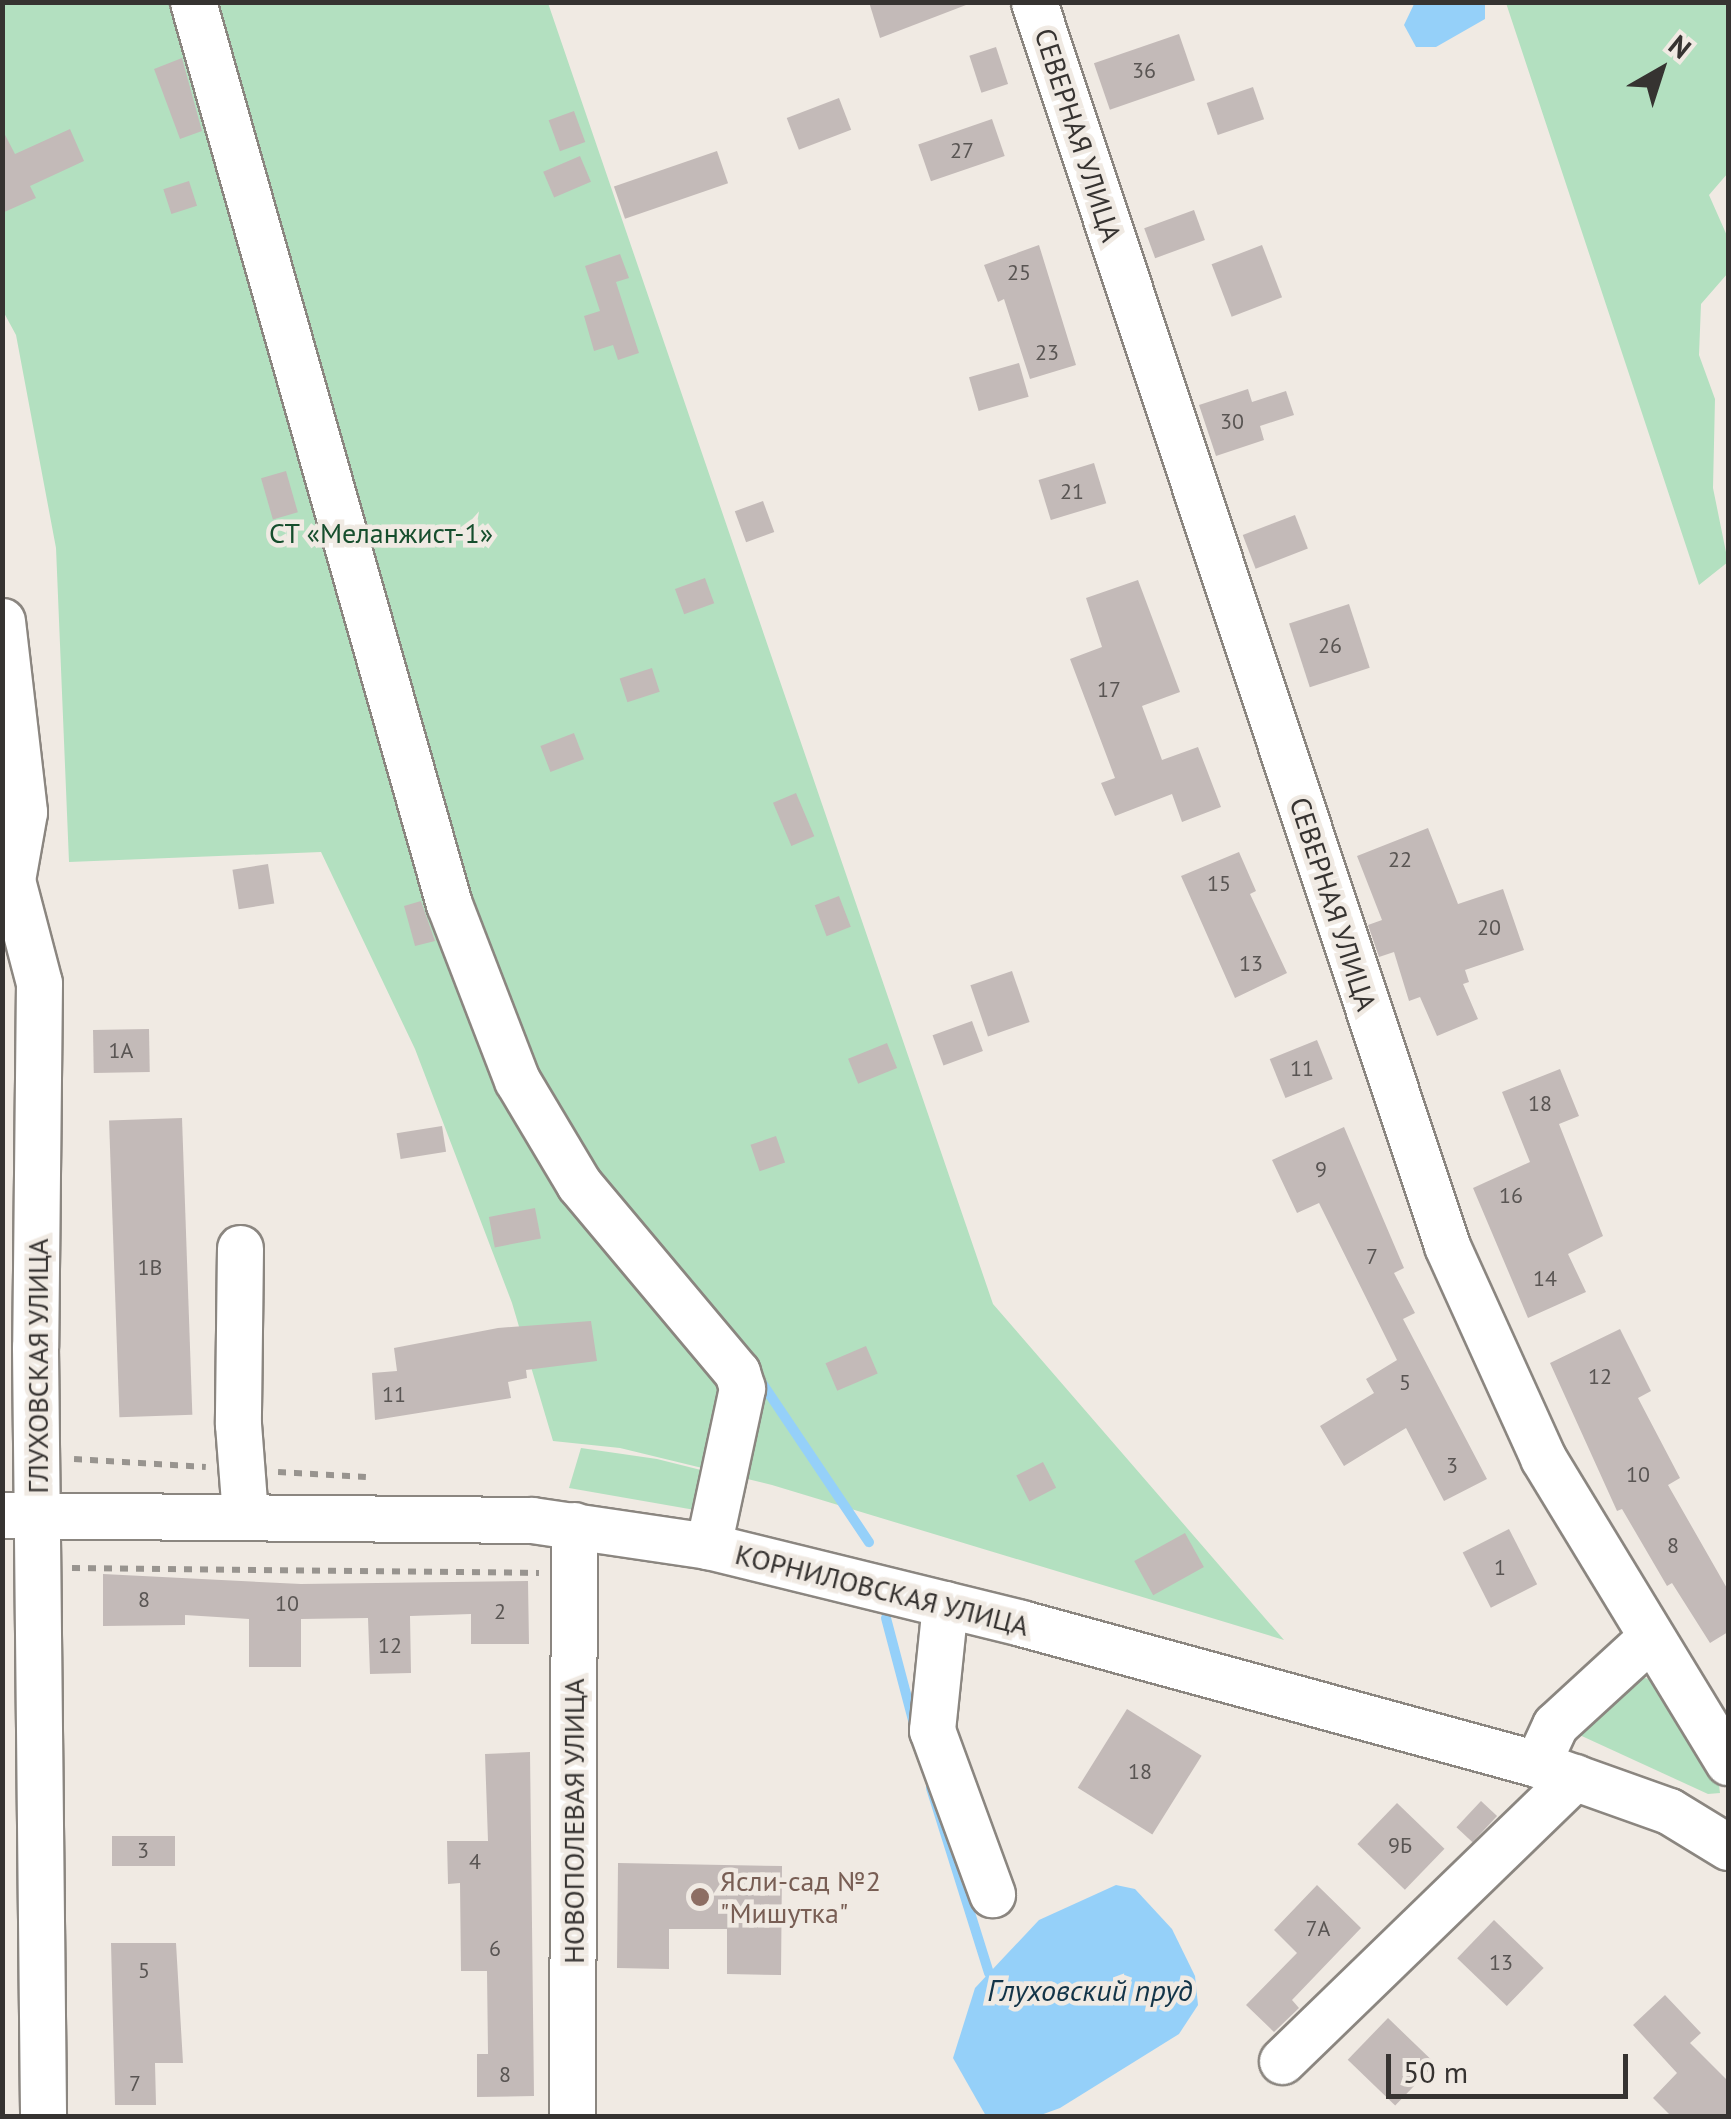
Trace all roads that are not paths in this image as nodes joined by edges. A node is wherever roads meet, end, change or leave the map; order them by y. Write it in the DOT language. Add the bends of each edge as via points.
graph roads {
  1 [pos="193,2"];
  2 [pos="1034,2"];
  3 [pos="2,622"];
  4 [pos="240,1248"];
  5 [pos="246,1514"];
  6 [pos="21,1515"];
  7 [pos="574,1525"];
  8 [pos="708,1546"];
  9 [pos="945,1604"];
  10 [pos="1649,1639"];
  11 [pos="1728,1762"];
  12 [pos="1556,1770"];
  13 [pos="1728,1847"];
  14 [pos="992,1894"];
  15 [pos="1282,2062"];
  16 [pos="43,2116"];
  17 [pos="572,2116"];
  1 -- 8 [label="street" via="450,904 517,1080 579,1184 737,1372 742,1388"];
  2 -- 10 [label="street, СЕВЕРНАЯ УЛИЦА" via="1447,1246 1543,1458 1612,1562"];
  3 -- 6 [label="street, ГЛУХОВСКАЯ УЛИЦА" via="24,812 12,880 39,984"];
  4 -- 5 [label="street" via="238,1424"];
  5 -- 6 [label="street, КОРНИЛОВСКАЯ УЛИЦА"];
  5 -- 7 [label="street, КОРНИЛОВСКАЯ УЛИЦА"];
  6 -- 16 [label="street, ГЛУХОВСКАЯ УЛИЦА" via="40,1568"];
  7 -- 8 [label="street, КОРНИЛОВСКАЯ УЛИЦА"];
  7 -- 17 [label="street, НОВОПОЛЕВАЯ УЛИЦА"];
  8 -- 9 [label="street, КОРНИЛОВСКАЯ УЛИЦА"];
  9 -- 12 [label="street, КОРНИЛОВСКАЯ УЛИЦА"];
  9 -- 14 [label="street" via="932,1730"];
  10 -- 11 [label="street, СЕВЕРНАЯ УЛИЦА"];
  10 -- 12 [label="street" via="1554,1725"];
  12 -- 13 [label="street, КОРНИЛОВСКАЯ УЛИЦА" via="1669,1811"];
  12 -- 15 [label="street"];
}
